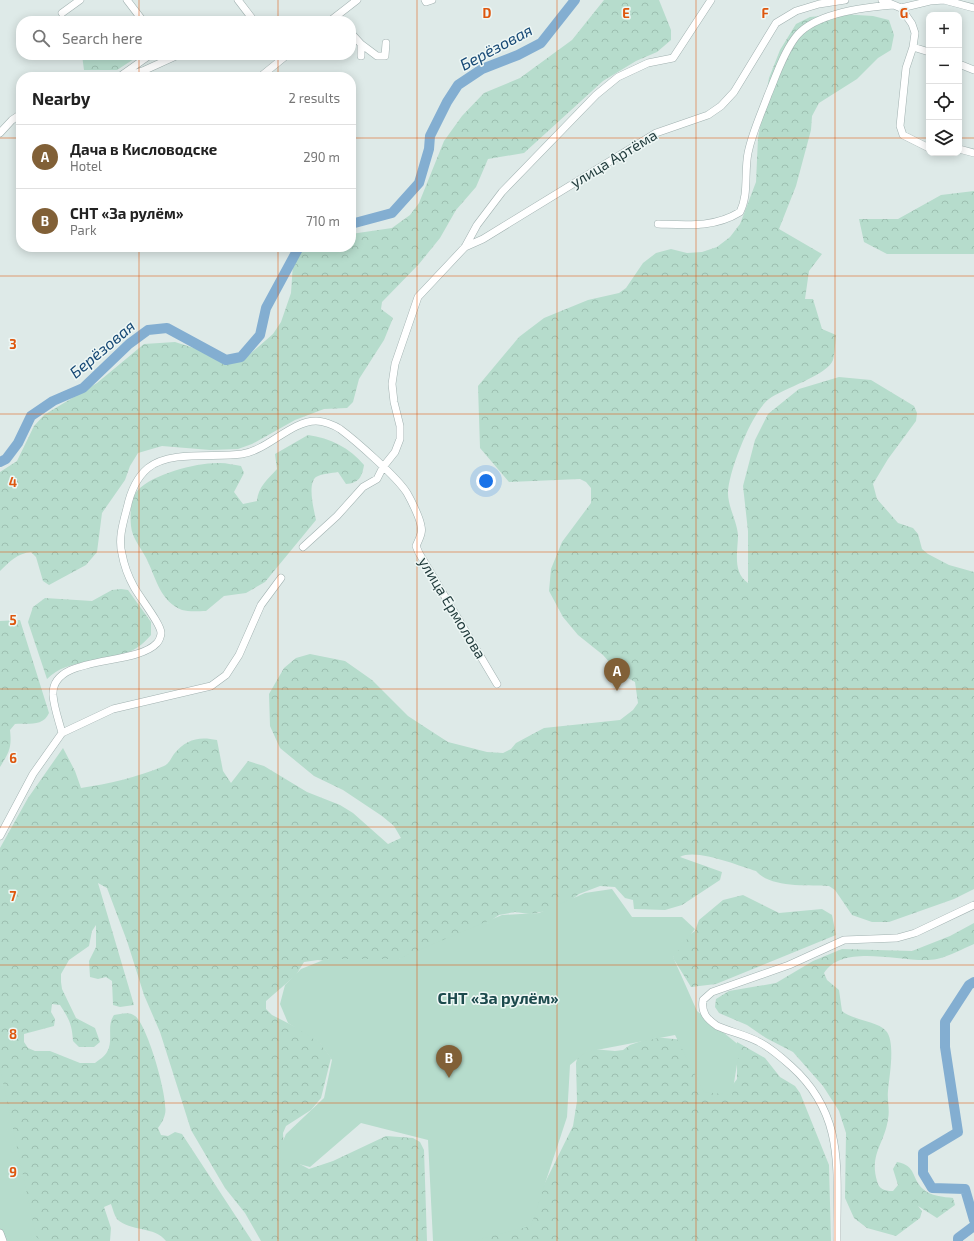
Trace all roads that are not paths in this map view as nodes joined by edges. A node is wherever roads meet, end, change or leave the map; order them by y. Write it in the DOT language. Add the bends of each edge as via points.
graph roads {
  1 [pos="80,0"];
  2 [pos="127,0"];
  3 [pos="238,0"];
  4 [pos="357,0"];
  5 [pos="425,0"];
  6 [pos="432,0"];
  7 [pos="711,0"];
  8 [pos="845,0"];
  9 [pos="882,0"];
  10 [pos="960,2"];
  11 [pos="894,5"];
  12 [pos="902,8"];
  13 [pos="974,8"];
  14 [pos="62,13"];
  15 [pos="139,16"];
  16 [pos="250,16"];
  17 [pos="339,16"];
  18 [pos="356,39"];
  19 [pos="386,43"];
  20 [pos="361,44"];
  21 [pos="913,47"];
  22 [pos="926,51"];
  23 [pos="361,56"];
  24 [pos="143,60"];
  25 [pos="167,60"];
  26 [pos="280,60"];
  27 [pos="962,65"];
  28 [pos="974,70"];
  29 [pos="126,72"];
  30 [pos="139,72"];
  31 [pos="266,72"];
  32 [pos="16,117"];
  33 [pos="0,133"];
  34 [pos="926,146"];
  35 [pos="962,150"];
  36 [pos="974,153"];
  37 [pos="658,224"];
  38 [pos="465,247"];
  39 [pos="383,467"];
  40 [pos="303,547"];
  41 [pos="281,578"];
  42 [pos="497,684"];
  43 [pos="62,733"];
  44 [pos="0,836"];
  45 [pos="974,905"];
  46 [pos="0,1233"];
  47 [pos="3,1241"];
  48 [pos="837,1241"];
  1 -- 14 [label="street"];
  2 -- 15 [label="street"];
  3 -- 16 [label="street"];
  4 -- 17 [label="street"];
  5 -- 6 [label="street"];
  7 -- 38 [label="street" via="672,58 648,64 618,77 596,96 502,192 477,225"];
  8 -- 38 [label="street, улица Артёма" via="796,11 776,23 734,92 708,115 656,133 483,239"];
  9 -- 11 [label="street"];
  10 -- 12 [label="street" via="930,1"];
  10 -- 13 [label="street"];
  11 -- 12 [label="street"];
  11 -- 37 [label="street" via="872,6 828,17 796,36 774,80 748,152 744,203 740,212 716,223 692,226"];
  12 -- 21 [label="street" via="915,32"];
  18 -- 20 [label="street"];
  19 -- 20 [label="street" via="385,56 377,56"];
  20 -- 23 [label="street"];
  21 -- 22 [label="street"];
  21 -- 34 [label="street" via="906,68 900,126 903,135"];
  24 -- 29 [label="street"];
  25 -- 30 [label="street"];
  26 -- 31 [label="street"];
  27 -- 28 [label="street"];
  32 -- 33 [label="street"];
  35 -- 36 [label="street"];
  38 -- 39 [label="street" via="418,296 395,364 392,384 400,439 395,452"];
  39 -- 40 [label="street" via="377,479 363,488"];
  39 -- 42 [label="street, улица Ермолова" via="406,492 422,525 421,536 416,546 419,553"];
  39 -- 43 [label="street, улица Ермолова" via="338,428 318,421 304,422 268,444 244,453 165,458 148,468 138,479 130,495 121,534 122,554 134,586 157,622 161,633 158,642 149,650 126,658 76,667 62,674 56,681 53,694"];
  41 -- 43 [label="street" via="261,605 239,655 226,675 211,686 113,709"];
  43 -- 44 [label="street" via="33,774"];
  45 -- 48 [label="street" via="916,933 897,938 844,940 789,965 712,992 703,1000 703,1012 711,1022 772,1050 807,1082 825,1109 835,1143"];
  46 -- 47 [label="street"];
}
